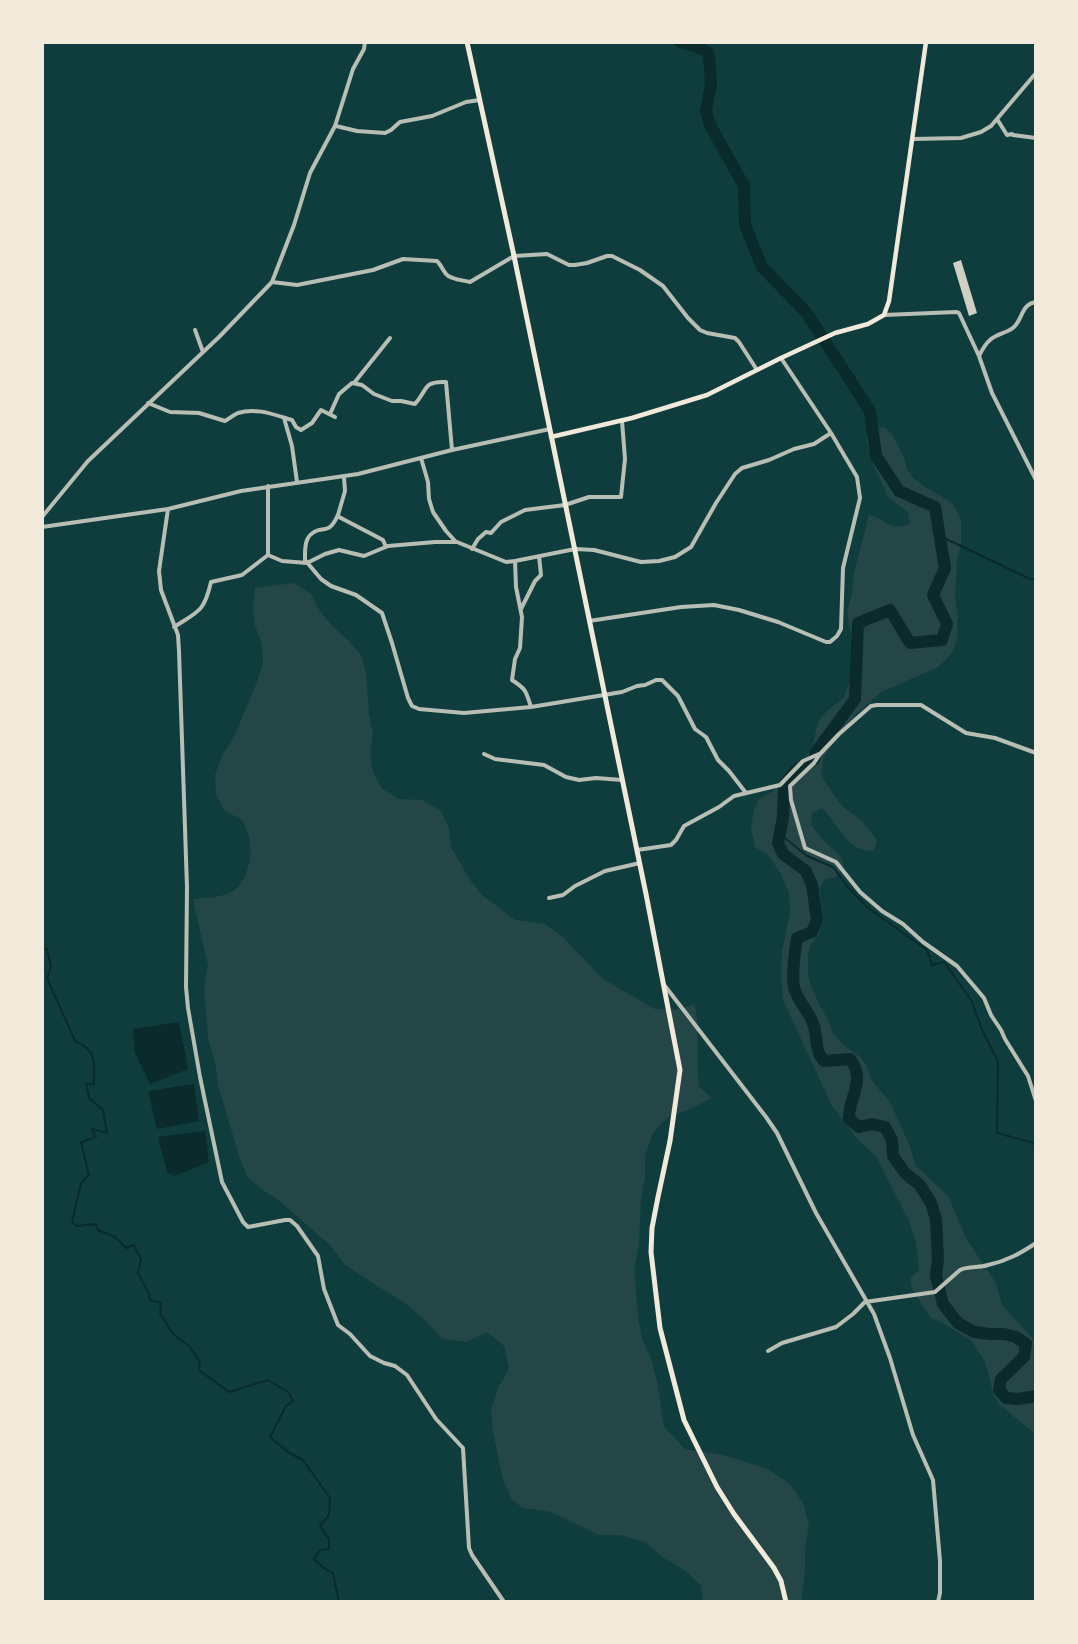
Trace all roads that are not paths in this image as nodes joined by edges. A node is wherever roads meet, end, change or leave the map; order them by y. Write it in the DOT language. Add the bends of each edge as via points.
graph roads {
  1 [pos="365,42"];
  2 [pos="467,42"];
  3 [pos="926,42"];
  4 [pos="1036,73"];
  5 [pos="480,100"];
  6 [pos="997,119"];
  7 [pos="335,126"];
  8 [pos="1036,138"];
  9 [pos="913,139"];
  10 [pos="514,256"];
  11 [pos="272,282"];
  12 [pos="1035,300"];
  13 [pos="884,315"];
  14 [pos="195,330"];
  15 [pos="390,338"];
  16 [pos="203,352"];
  17 [pos="979,356"];
  18 [pos="781,358"];
  19 [pos="757,370"];
  20 [pos="354,383"];
  21 [pos="148,403"];
  22 [pos="330,414"];
  23 [pos="335,417"];
  24 [pos="284,418"];
  25 [pos="622,421"];
  26 [pos="550,429"];
  27 [pos="831,433"];
  28 [pos="551,437"];
  29 [pos="452,450"];
  30 [pos="421,458"];
  31 [pos="344,477"];
  32 [pos="1036,480"];
  33 [pos="297,482"];
  34 [pos="268,486"];
  35 [pos="566,505"];
  36 [pos="168,509"];
  37 [pos="338,515"];
  38 [pos="42,517"];
  39 [pos="42,527"];
  40 [pos="457,542"];
  41 [pos="386,547"];
  42 [pos="472,549"];
  43 [pos="575,549"];
  44 [pos="268,555"];
  45 [pos="539,556"];
  46 [pos="515,561"];
  47 [pos="307,563"];
  48 [pos="521,609"];
  49 [pos="589,621"];
  50 [pos="174,627"];
  51 [pos="604,695"];
  52 [pos="531,707"];
  53 [pos="1036,753"];
  54 [pos="484,754"];
  55 [pos="820,754"];
  56 [pos="622,780"];
  57 [pos="746,793"];
  58 [pos="637,850"];
  59 [pos="640,863"];
  60 [pos="549,898"];
  61 [pos="665,985"];
  62 [pos="1036,1101"];
  63 [pos="1036,1243"];
  64 [pos="866,1302"];
  65 [pos="768,1351"];
  66 [pos="504,1602"];
  67 [pos="786,1602"];
  68 [pos="938,1602"];
  1 -- 7 [label="street"];
  2 -- 5 [label="main road"];
  3 -- 9 [label="main road"];
  4 -- 6 [label="street"];
  5 -- 7 [label="street" via="400,122 385,133"];
  5 -- 10 [label="main road"];
  6 -- 8 [label="street" via="1007,135"];
  6 -- 9 [label="street" via="981,132 962,138"];
  7 -- 11 [label="street" via="310,173"];
  9 -- 13 [label="main road"];
  10 -- 11 [label="street" via="470,282 449,277 440,262 406,260 297,285"];
  10 -- 19 [label="street" via="547,254 575,265 612,256 663,286 700,330 735,338"];
  10 -- 26 [label="main road"];
  11 -- 16 [label="street"];
  12 -- 17 [label="street" via="1025,307 1016,325 990,340"];
  13 -- 17 [label="street" via="958,312"];
  13 -- 18 [label="main road"];
  14 -- 16 [label="street"];
  15 -- 20 [label="street"];
  16 -- 21 [label="street"];
  17 -- 32 [label="street" via="992,393"];
  18 -- 19 [label="main road"];
  18 -- 27 [label="street"];
  19 -- 25 [label="main road" via="707,395"];
  20 -- 22 [label="street" via="339,394"];
  20 -- 29 [label="street" via="392,401 415,404 428,384 446,382"];
  21 -- 24 [label="street" via="170,412 199,413 222,420 249,411"];
  21 -- 38 [label="street" via="88,461"];
  22 -- 23 [label="street"];
  22 -- 24 [label="street" via="321,410 301,430"];
  24 -- 33 [label="street"];
  25 -- 28 [label="main road"];
  25 -- 35 [label="street" via="625,459 621,496 589,497"];
  26 -- 28 [label="main road"];
  26 -- 29 [label="street"];
  27 -- 43 [label="street" via="814,444 742,468 716,502 691,548 675,557 641,562"];
  27 -- 49 [label="street" via="857,477 860,498 843,568 841,629 832,641 714,605"];
  28 -- 35 [label="main road"];
  29 -- 30 [label="street"];
  30 -- 31 [label="street"];
  30 -- 40 [label="street" via="433,512"];
  31 -- 33 [label="street"];
  31 -- 37 [label="street" via="345,491"];
  33 -- 34 [label="street"];
  34 -- 36 [label="street"];
  34 -- 44 [label="street"];
  35 -- 42 [label="street" via="525,510 501,522 492,533 486,532"];
  35 -- 43 [label="main road"];
  36 -- 39 [label="street"];
  36 -- 50 [label="street" via="159,571"];
  37 -- 41 [label="street" via="383,540"];
  37 -- 47 [label="street" via="332,525 308,538"];
  40 -- 41 [label="street"];
  40 -- 42 [label="street"];
  41 -- 47 [label="street" via="364,556 339,550"];
  42 -- 46 [label="street"];
  43 -- 45 [label="street"];
  43 -- 49 [label="main road"];
  44 -- 47 [label="street" via="282,561"];
  44 -- 50 [label="street" via="242,575 211,582 204,606"];
  45 -- 46 [label="street"];
  45 -- 48 [label="street" via="541,575"];
  46 -- 48 [label="street"];
  47 -- 52 [label="street" via="331,586 356,595 382,613 412,706 464,713"];
  48 -- 52 [label="street" via="520,648 512,680 524,688"];
  49 -- 51 [label="main road"];
  50 -- 66 [label="street" via="178,635 182,693 186,987 222,1182 248,1227 285,1220 297,1226 318,1256 324,1289 338,1325 370,1356 407,1375 436,1419 463,1448 469,1548"];
  51 -- 52 [label="street"];
  51 -- 56 [label="main road"];
  51 -- 57 [label="street" via="662,680 678,696 695,729 706,737 718,760"];
  53 -- 55 [label="street" via="995,738 966,733 921,705 877,705 871,706"];
  54 -- 56 [label="street" via="544,765 579,780"];
  55 -- 57 [label="street" via="803,760 780,785"];
  55 -- 62 [label="street" via="790,786 805,848 836,862 860,892 882,911 957,966 984,998 1028,1076"];
  56 -- 58 [label="main road"];
  57 -- 58 [label="street" via="684,826 671,844"];
  58 -- 59 [label="main road"];
  59 -- 60 [label="street" via="605,871"];
  59 -- 61 [label="main road"];
  61 -- 64 [label="street" via="777,1133"];
  61 -- 67 [label="main road" via="680,1070 652,1228 660,1328 684,1420 717,1487 774,1568"];
  63 -- 64 [label="street" via="1014,1258 964,1268 935,1292"];
  64 -- 65 [label="street" via="836,1326"];
  64 -- 68 [label="street" via="876,1320 913,1435 933,1480 940,1561"];
}
